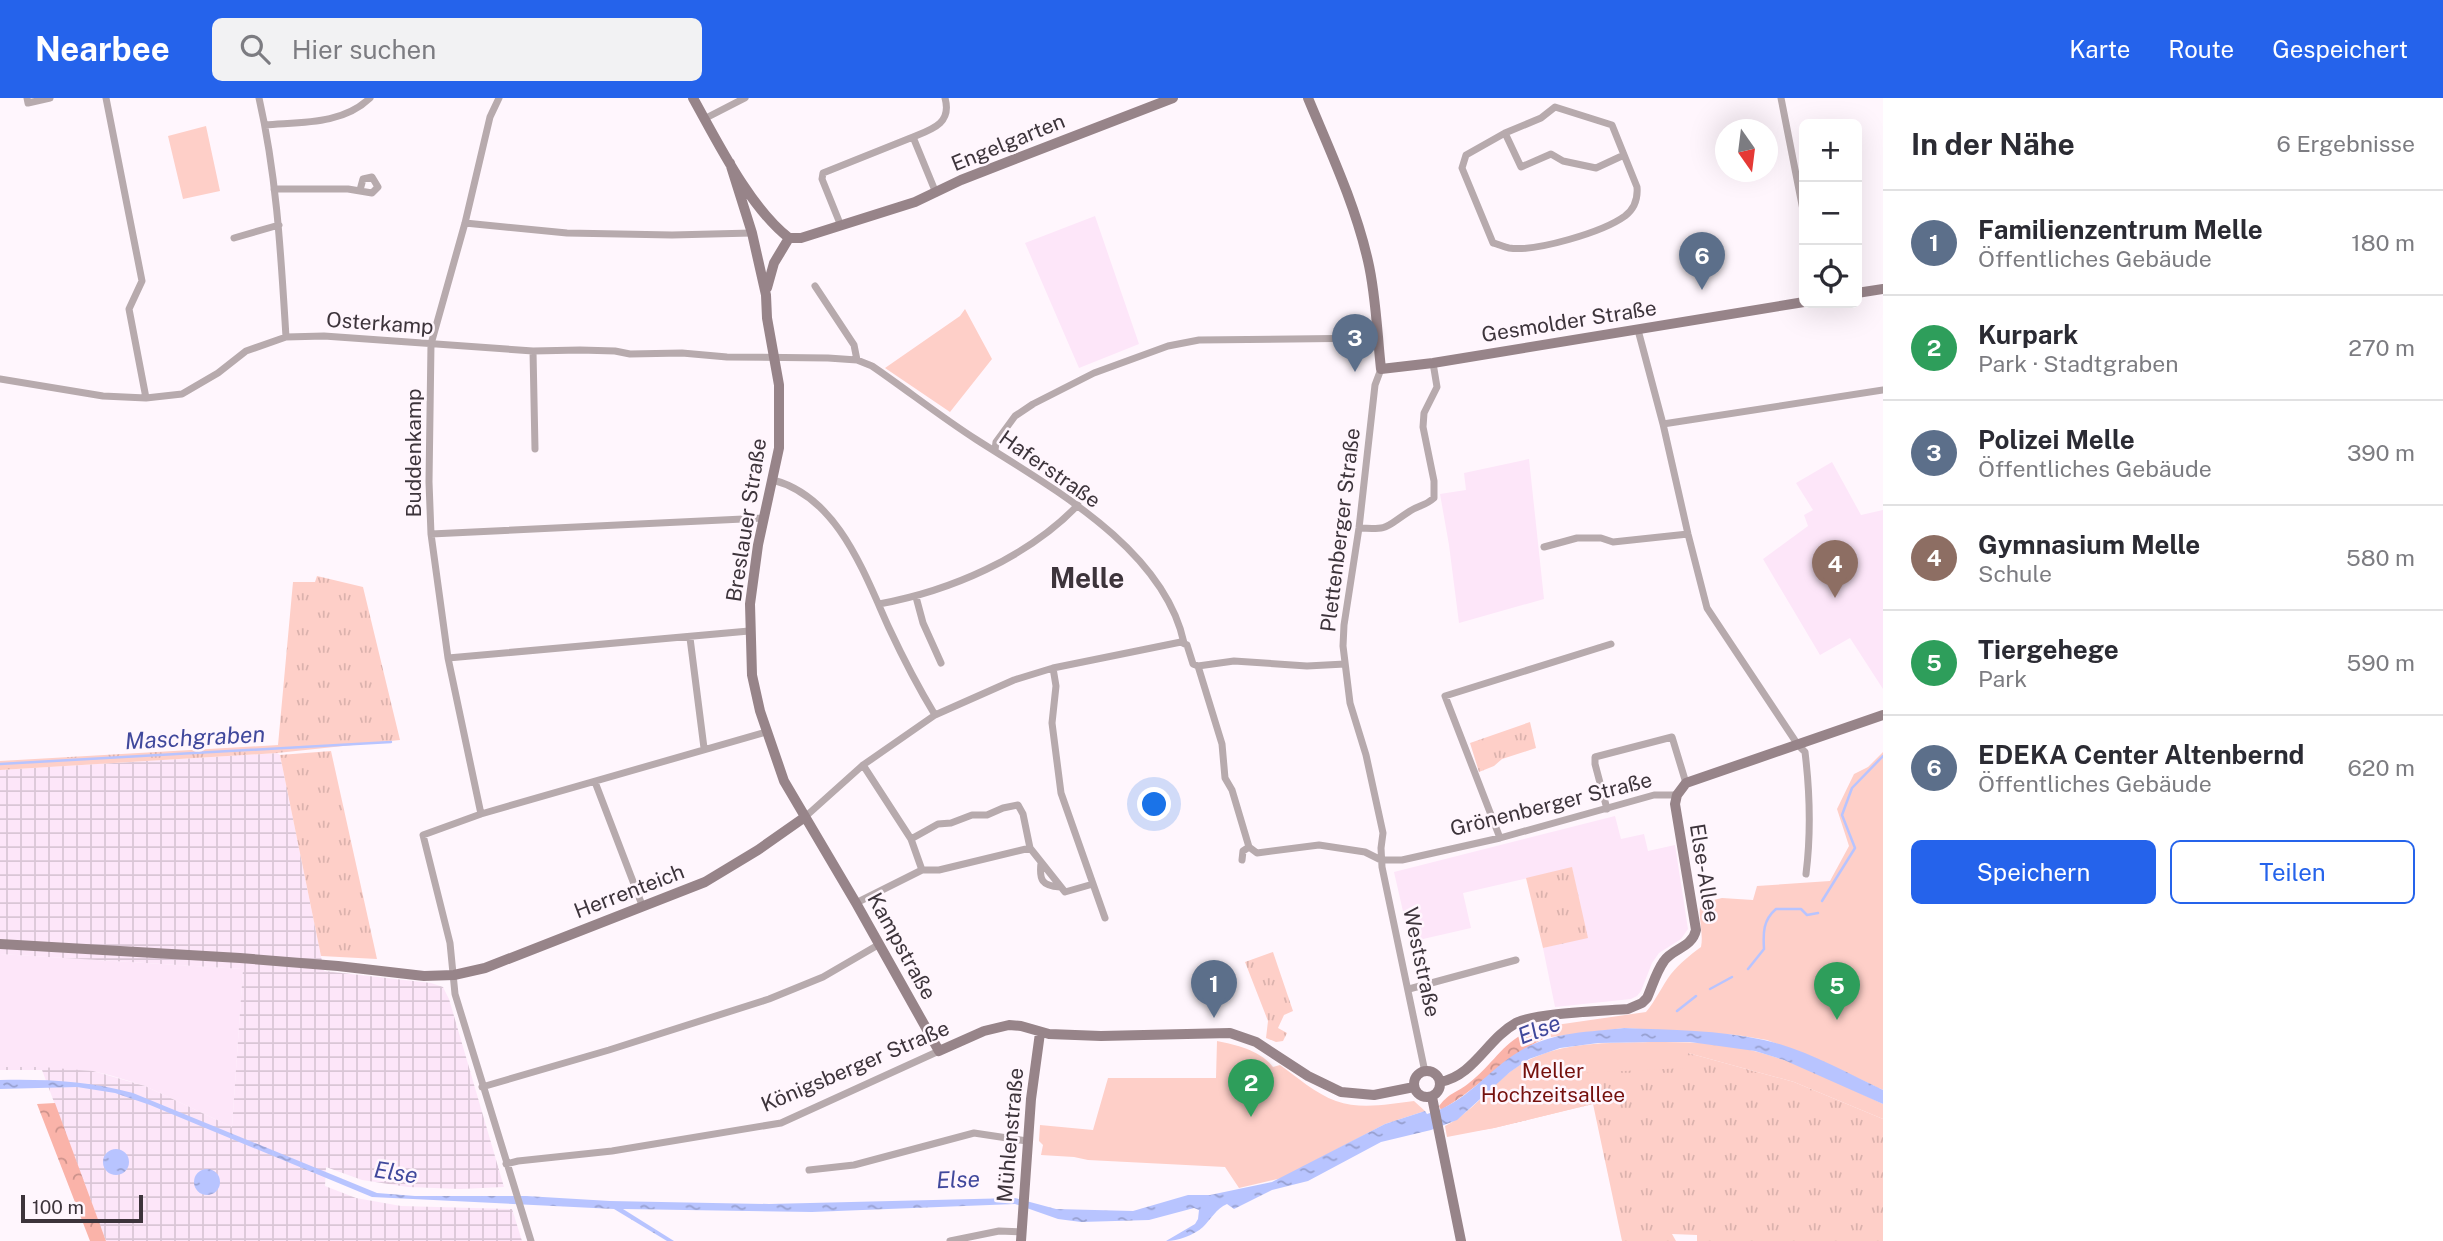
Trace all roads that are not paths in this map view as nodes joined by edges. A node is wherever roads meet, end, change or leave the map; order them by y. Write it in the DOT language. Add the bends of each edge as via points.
graph roads {
  1 [pos="50,98"];
  2 [pos="106,98"];
  3 [pos="259,98"];
  4 [pos="370,98"];
  5 [pos="499,98"];
  6 [pos="693,98"];
  7 [pos="745,98"];
  8 [pos="945,98"];
  9 [pos="1173,98"];
  10 [pos="1308,98"];
  11 [pos="1551,98"];
  12 [pos="1781,98"];
  13 [pos="28,101"];
  14 [pos="1555,107"];
  15 [pos="704,119"];
  16 [pos="265,125"];
  17 [pos="1505,132"];
  18 [pos="913,137"];
  19 [pos="1624,155"];
  20 [pos="730,163"];
  21 [pos="274,189"];
  22 [pos="359,190"];
  23 [pos="1799,190"];
  24 [pos="936,194"];
  25 [pos="465,223"];
  26 [pos="279,225"];
  27 [pos="841,226"];
  28 [pos="752,233"];
  29 [pos="234,237"];
  30 [pos="789,237"];
  31 [pos="815,286"];
  32 [pos="1883,289"];
  33 [pos="1862,292"];
  34 [pos="766,295"];
  35 [pos="1799,303"];
  36 [pos="1638,330"];
  37 [pos="286,337"];
  38 [pos="1377,338"];
  39 [pos="431,344"];
  40 [pos="533,351"];
  41 [pos="774,358"];
  42 [pos="856,360"];
  43 [pos="1433,363"];
  44 [pos="1381,369"];
  45 [pos="0,379"];
  46 [pos="1883,390"];
  47 [pos="146,398"];
  48 [pos="1663,424"];
  49 [pos="535,449"];
  50 [pos="995,450"];
  51 [pos="773,480"];
  52 [pos="1078,505"];
  53 [pos="764,518"];
  54 [pos="1359,528"];
  55 [pos="431,534"];
  56 [pos="1688,534"];
  57 [pos="1544,547"];
  58 [pos="916,597"];
  59 [pos="879,604"];
  60 [pos="749,631"];
  61 [pos="690,638"];
  62 [pos="1184,643"];
  63 [pos="1611,644"];
  64 [pos="448,658"];
  65 [pos="941,663"];
  66 [pos="1345,664"];
  67 [pos="1198,666"];
  68 [pos="1053,668"];
  69 [pos="935,715"];
  70 [pos="1883,715"];
  71 [pos="766,732"];
  72 [pos="1798,745"];
  73 [pos="704,748"];
  74 [pos="863,765"];
  75 [pos="595,782"];
  76 [pos="1686,783"];
  77 [pos="1677,795"];
  78 [pos="1606,809"];
  79 [pos="481,814"];
  80 [pos="805,817"];
  81 [pos="1500,838"];
  82 [pos="911,839"];
  83 [pos="1249,847"];
  84 [pos="1030,848"];
  85 [pos="831,860"];
  86 [pos="1242,860"];
  87 [pos="1381,860"];
  88 [pos="922,870"];
  89 [pos="1806,874"];
  90 [pos="1092,880"];
  91 [pos="856,903"];
  92 [pos="642,905"];
  93 [pos="1105,918"];
  94 [pos="0,944"];
  95 [pos="878,945"];
  96 [pos="1516,960"];
  97 [pos="454,975"];
  98 [pos="1409,989"];
  99 [pos="1044,1034"];
  100 [pos="939,1051"];
  101 [pos="1425,1072"];
  102 [pos="1440,1082"];
  103 [pos="482,1087"];
  104 [pos="1415,1087"];
  105 [pos="1433,1102"];
  106 [pos="1027,1141"];
  107 [pos="506,1164"];
  108 [pos="809,1170"];
  109 [pos="1021,1236"];
  110 [pos="531,1241"];
  111 [pos="950,1241"];
  112 [pos="1461,1241"];
  1 -- 13 [label="street"];
  2 -- 47 [label="street" via="142,281 129,309"];
  3 -- 16 [label="street"];
  4 -- 16 [label="street" via="348,113 324,121"];
  5 -- 25 [label="street, Buddenkamp"];
  6 -- 15 [label="street"];
  7 -- 15 [label="street"];
  8 -- 18 [label="street, Engelgarten" via="942,124"];
  9 -- 24 [label="street, Engelgarten" via="961,180"];
  10 -- 38 [label="street" via="1362,235"];
  11 -- 14 [label="street"];
  12 -- 23 [label="street"];
  14 -- 17 [label="street" via="1541,118"];
  14 -- 19 [label="street" via="1612,125"];
  15 -- 20 [label="street"];
  16 -- 21 [label="street"];
  17 -- 19 [label="street" via="1521,167 1551,154 1596,168"];
  17 -- 19 [label="street" via="1466,155 1462,168 1493,243 1510,248 1556,244 1627,215 1638,198"];
  18 -- 24 [label="street, Engelgarten"];
  18 -- 27 [label="street, Engelgarten" via="823,173 821,179"];
  20 -- 28 [label="street, Breslauer Straße"];
  20 -- 30 [label="street" via="773,226"];
  21 -- 22 [label="street"];
  21 -- 26 [label="street"];
  24 -- 27 [label="street, Engelgarten"];
  25 -- 28 [label="street" via="567,233"];
  25 -- 39 [label="street, Buddenkamp"];
  26 -- 29 [label="street"];
  26 -- 37 [label="street"];
  27 -- 30 [label="street, Engelgarten"];
  28 -- 34 [label="street, Breslauer Straße"];
  30 -- 34 [label="street, Breslauer Straße" via="774,263"];
  31 -- 42 [label="street" via="854,345"];
  32 -- 33 [label="street"];
  34 -- 41 [label="street, Breslauer Straße"];
  35 -- 36 [label="street, Gesmolder Straße"];
  36 -- 43 [label="street, Gesmolder Straße"];
  36 -- 48 [label="street"];
  37 -- 39 [label="street, Osterkamp"];
  37 -- 47 [label="street, Osterkamp" via="246,351 182,394"];
  38 -- 44 [label="street"];
  38 -- 50 [label="street" via="1199,340 1168,346 1094,373 1033,404 1015,416"];
  39 -- 40 [label="street, Osterkamp"];
  39 -- 55 [label="street, Buddenkamp"];
  40 -- 41 [label="street, Osterkamp"];
  40 -- 49 [label="street"];
  41 -- 42 [label="street, Haferstraße"];
  41 -- 51 [label="street, Breslauer Straße" via="780,428"];
  42 -- 50 [label="street, Haferstraße" via="872,366"];
  43 -- 44 [label="street, Gesmolder Straße"];
  43 -- 54 [label="street" via="1437,387 1424,413 1423,427 1434,498 1391,527"];
  44 -- 54 [label="street, Plettenberger Straße" via="1375,385"];
  45 -- 47 [label="street, Osterkamp" via="103,396"];
  46 -- 48 [label="street"];
  48 -- 56 [label="street"];
  50 -- 52 [label="street, Haferstraße"];
  51 -- 53 [label="street, Breslauer Straße"];
  51 -- 59 [label="street" via="791,484 831,520"];
  52 -- 58 [label="street" via="1057,526 1016,553"];
  52 -- 62 [label="street, Haferstraße" via="1150,571 1169,600"];
  53 -- 55 [label="street"];
  53 -- 60 [label="street, Breslauer Straße" via="751,589"];
  54 -- 66 [label="street, Plettenberger Straße" via="1344,625"];
  55 -- 64 [label="street, Buddenkamp"];
  56 -- 57 [label="street" via="1613,542 1577,538"];
  56 -- 72 [label="street" via="1707,608"];
  58 -- 59 [label="street"];
  58 -- 65 [label="street"];
  59 -- 69 [label="street"];
  60 -- 61 [label="street"];
  60 -- 71 [label="street, Breslauer Straße" via="752,675"];
  61 -- 64 [label="street"];
  61 -- 73 [label="street"];
  62 -- 67 [label="street"];
  62 -- 68 [label="street, Herrenteich"];
  63 -- 81 [label="street" via="1445,696"];
  64 -- 79 [label="street, Buddenkamp"];
  66 -- 67 [label="street" via="1234,661"];
  66 -- 87 [label="street, Plettenberger Straße" via="1383,833"];
  67 -- 83 [label="street" via="1222,744 1225,778"];
  68 -- 69 [label="street, Herrenteich"];
  68 -- 90 [label="street" via="1052,723 1061,793"];
  69 -- 74 [label="street, Herrenteich"];
  70 -- 72 [label="street"];
  71 -- 73 [label="street"];
  71 -- 80 [label="street, Breslauer Straße" via="784,782"];
  72 -- 76 [label="street"];
  72 -- 89 [label="street" via="1805,752 1809,785"];
  73 -- 75 [label="street"];
  74 -- 80 [label="street, Herrenteich"];
  74 -- 82 [label="street"];
  75 -- 79 [label="street"];
  75 -- 92 [label="street"];
  76 -- 77 [label="street, Grönenberger Straße"];
  76 -- 78 [label="street" via="1672,737 1595,757"];
  77 -- 78 [label="street, Grönenberger Straße" via="1654,795"];
  77 -- 102 [label="street, Else-Allee" via="1695,937 1664,961 1643,1003 1628,1009 1517,1023 1461,1075"];
  78 -- 81 [label="street, Grönenberger Straße"];
  79 -- 97 [label="street" via="423,835"];
  80 -- 85 [label="street, Breslauer Straße"];
  80 -- 92 [label="street, Herrenteich" via="705,882"];
  81 -- 87 [label="street, Grönenberger Straße" via="1402,860"];
  82 -- 84 [label="street" via="938,824 1018,805"];
  82 -- 88 [label="street"];
  83 -- 86 [label="street"];
  83 -- 87 [label="street" via="1257,853 1313,845 1340,847"];
  84 -- 88 [label="street"];
  84 -- 90 [label="street" via="1065,892"];
  85 -- 91 [label="street, Kampstraße"];
  87 -- 98 [label="street, Weststraße"];
  88 -- 91 [label="street"];
  90 -- 93 [label="street"];
  91 -- 95 [label="street, Kampstraße"];
  92 -- 97 [label="street, Herrenteich" via="485,968"];
  94 -- 97 [label="street, Herrenteich"];
  95 -- 100 [label="street, Kampstraße"];
  95 -- 103 [label="street" via="823,977 769,999"];
  96 -- 98 [label="street"];
  97 -- 103 [label="street" via="455,994"];
  98 -- 101 [label="street, Weststraße"];
  99 -- 100 [label="street, Königsberger Straße" via="1021,1026 996,1027"];
  99 -- 104 [label="street, Königsberger Straße" via="1230,1033 1256,1042 1341,1092 1374,1095"];
  99 -- 106 [label="street, Mühlenstraße"];
  100 -- 107 [label="street, Königsberger Straße" via="781,1123"];
  101 -- 102 [label="street" via="1436,1075"];
  101 -- 104 [label="street" via="1418,1076"];
  102 -- 105 [label="street"];
  103 -- 107 [label="street"];
  104 -- 105 [label="street"];
  105 -- 112 [label="street"];
  106 -- 108 [label="street" via="974,1133 854,1165"];
  106 -- 109 [label="street, Mühlenstraße"];
  107 -- 110 [label="street"];
  109 -- 111 [label="street" via="999,1231"];
}
